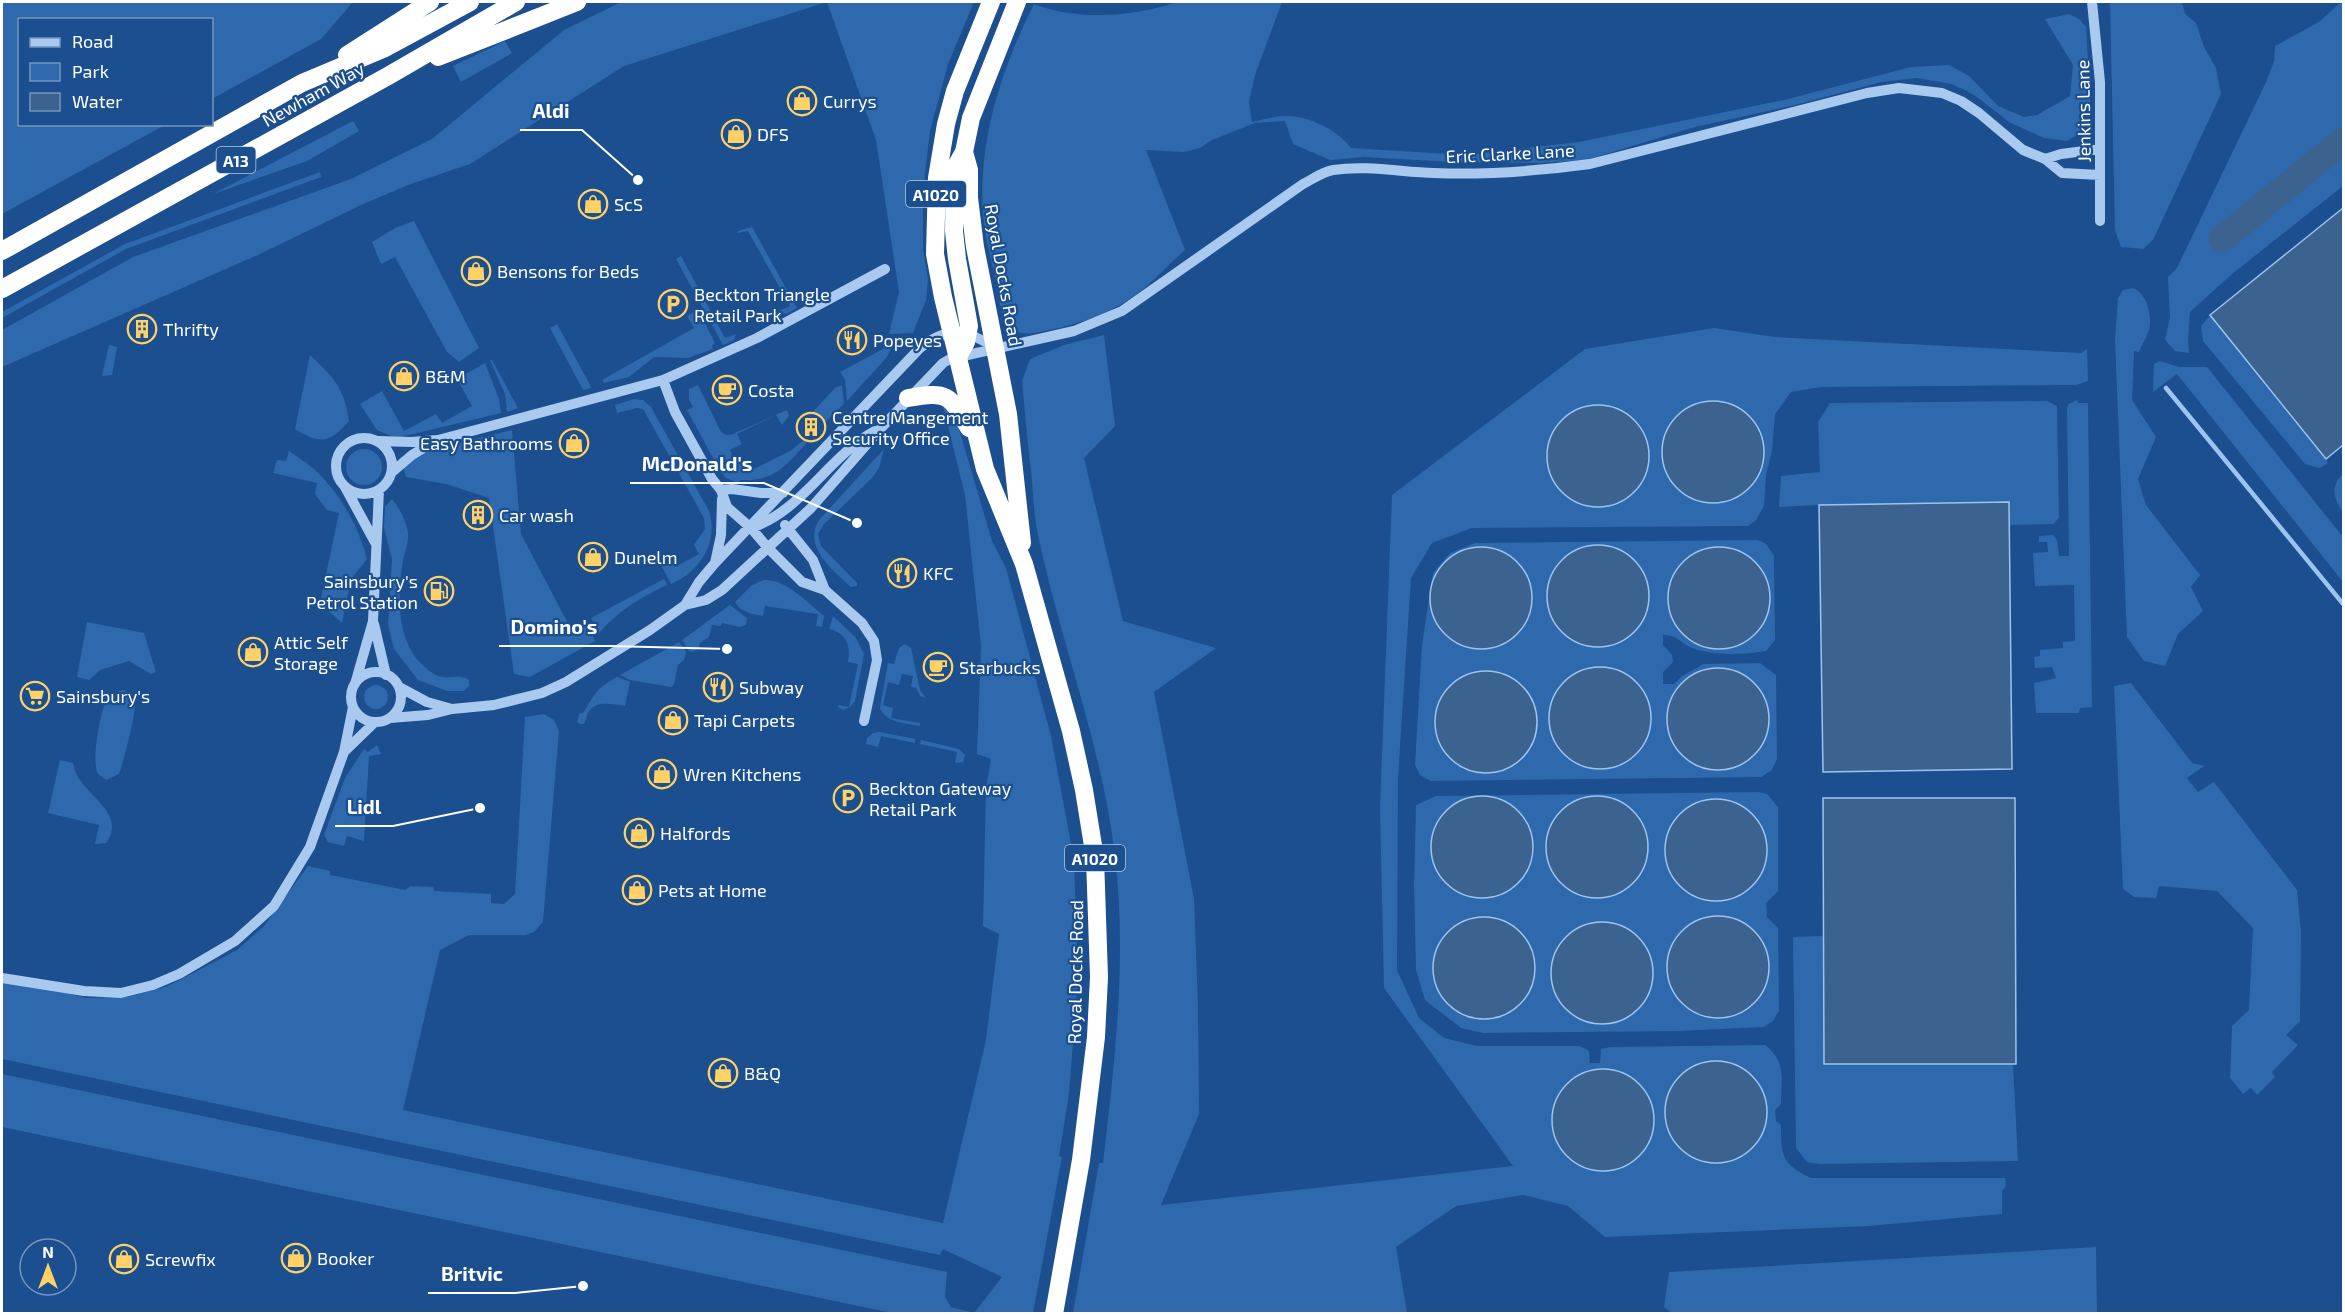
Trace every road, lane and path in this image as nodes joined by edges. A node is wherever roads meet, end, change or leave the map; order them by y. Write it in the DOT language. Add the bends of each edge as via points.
graph roads {
  1 [pos="430,2"];
  2 [pos="470,2"];
  3 [pos="516,2"];
  4 [pos="577,2"];
  5 [pos="991,2"];
  6 [pos="1017,2"];
  7 [pos="2092,2"];
  8 [pos="388,76"];
  9 [pos="302,83"];
  10 [pos="2100,149"];
  11 [pos="964,152"];
  12 [pos="2045,159"];
  13 [pos="2100,175"];
  14 [pos="2100,221"];
  15 [pos="2,251"];
  16 [pos="885,269"];
  17 [pos="2,289"];
  18 [pos="960,332"];
  19 [pos="996,348"];
  20 [pos="958,357"];
  21 [pos="663,380"];
  22 [pos="908,398"];
  23 [pos="882,427"];
  24 [pos="438,440"];
  25 [pos="378,441"];
  26 [pos="980,445"];
  27 [pos="391,473"];
  28 [pos="345,488"];
  29 [pos="379,490"];
  30 [pos="783,493"];
  31 [pos="722,495"];
  32 [pos="770,507"];
  33 [pos="778,516"];
  34 [pos="751,528"];
  35 [pos="788,529"];
  36 [pos="376,544"];
  37 [pos="768,548"];
  38 [pos="715,563"];
  39 [pos="1024,564"];
  40 [pos="825,590"];
  41 [pos="685,605"];
  42 [pos="373,621"];
  43 [pos="386,675"];
  44 [pos="355,684"];
  45 [pos="399,687"];
  46 [pos="353,707"];
  47 [pos="452,709"];
  48 [pos="390,718"];
  49 [pos="864,721"];
  50 [pos="375,722"];
  51 [pos="344,752"];
  52 [pos="2,978"];
  53 [pos="1054,1314"];
  1 -- 9 [label="highway, A13"];
  2 -- 9 [label="highway, Newham Way / A13" via="383,49"];
  3 -- 8 [label="highway, Newham Way / A13"];
  4 -- 8 [label="highway, A13"];
  5 -- 18 [label="highway, Royal Docks Road / A1020" via="955,92 937,178 935,254 942,297"];
  6 -- 11 [label="highway, Royal Docks Road / A1020" via="974,110"];
  7 -- 10 [label="street, Jenkins Lane" via="2100,82"];
  8 -- 17 [label="highway, Newham Way / A13"];
  9 -- 15 [label="highway, Newham Way / A13"];
  10 -- 12 [label="street"];
  10 -- 13 [label="street, Jenkins Lane"];
  11 -- 18 [label="highway, A1020" via="955,168"];
  11 -- 19 [label="highway, Royal Docks Road / A1020" via="975,247"];
  12 -- 13 [label="street, Eric Clarke Lane" via="2062,173"];
  12 -- 19 [label="street, Eric Clarke Lane" via="2023,150 1961,101 1942,93 1899,88 1590,164 1497,172 1332,171 1304,184 1122,311 1074,331"];
  13 -- 14 [label="street, Jenkins Lane"];
  16 -- 21 [label="street" via="757,338"];
  18 -- 19 [label="street"];
  18 -- 20 [label="highway, Royal Docks Road / A1020"];
  18 -- 30 [label="street" via="930,340 920,348"];
  19 -- 20 [label="street, Eric Clarke Lane"];
  19 -- 39 [label="highway, Royal Docks Road / A1020" via="1008,414"];
  20 -- 22 [label="street, Eric Clarke Lane" via="942,363"];
  20 -- 26 [label="highway, Royal Docks Road / A1020"];
  21 -- 24 [label="street"];
  21 -- 31 [label="street" via="675,412"];
  22 -- 23 [label="street, Eric Clarke Lane"];
  22 -- 26 [label="highway" via="943,395 954,403"];
  23 -- 33 [label="street" via="844,453"];
  23 -- 35 [label="street" via="836,482"];
  24 -- 25 [label="street"];
  24 -- 27 [label="street"];
  25 -- 27 [label="street" via="389,453"];
  25 -- 28 [label="street" via="361,438 342,448 336,466"];
  26 -- 39 [label="highway, Royal Docks Road / A1020" via="985,469"];
  27 -- 29 [label="street"];
  28 -- 29 [label="street" via="360,494"];
  28 -- 36 [label="street"];
  29 -- 36 [label="street"];
  30 -- 31 [label="street" via="732,489"];
  30 -- 32 [label="street"];
  31 -- 34 [label="street" via="735,515"];
  31 -- 38 [label="street" via="721,535"];
  32 -- 33 [label="street"];
  32 -- 34 [label="street"];
  33 -- 34 [label="street"];
  33 -- 35 [label="street"];
  34 -- 37 [label="street"];
  34 -- 38 [label="street"];
  35 -- 37 [label="street"];
  35 -- 40 [label="street" via="813,560"];
  36 -- 42 [label="street"];
  37 -- 40 [label="street" via="801,582"];
  37 -- 41 [label="street" via="728,586 706,600"];
  38 -- 41 [label="street"];
  39 -- 53 [label="highway, Royal Docks Road / A1020" via="1071,731 1095,858 1099,977 1095,1047 1082,1160"];
  40 -- 49 [label="street" via="862,623 874,641 877,660"];
  41 -- 47 [label="street" via="542,693 494,705"];
  42 -- 43 [label="street"];
  42 -- 44 [label="street"];
  43 -- 44 [label="street" via="368,674"];
  43 -- 45 [label="street"];
  44 -- 46 [label="street"];
  45 -- 47 [label="street" via="427,702"];
  45 -- 48 [label="street" via="400,704"];
  46 -- 50 [label="street" via="366,720"];
  46 -- 51 [label="street"];
  47 -- 48 [label="street"];
  48 -- 50 [label="street"];
  50 -- 51 [label="street"];
  51 -- 52 [label="street" via="310,847 274,906 235,941 179,974 121,993"];
}
